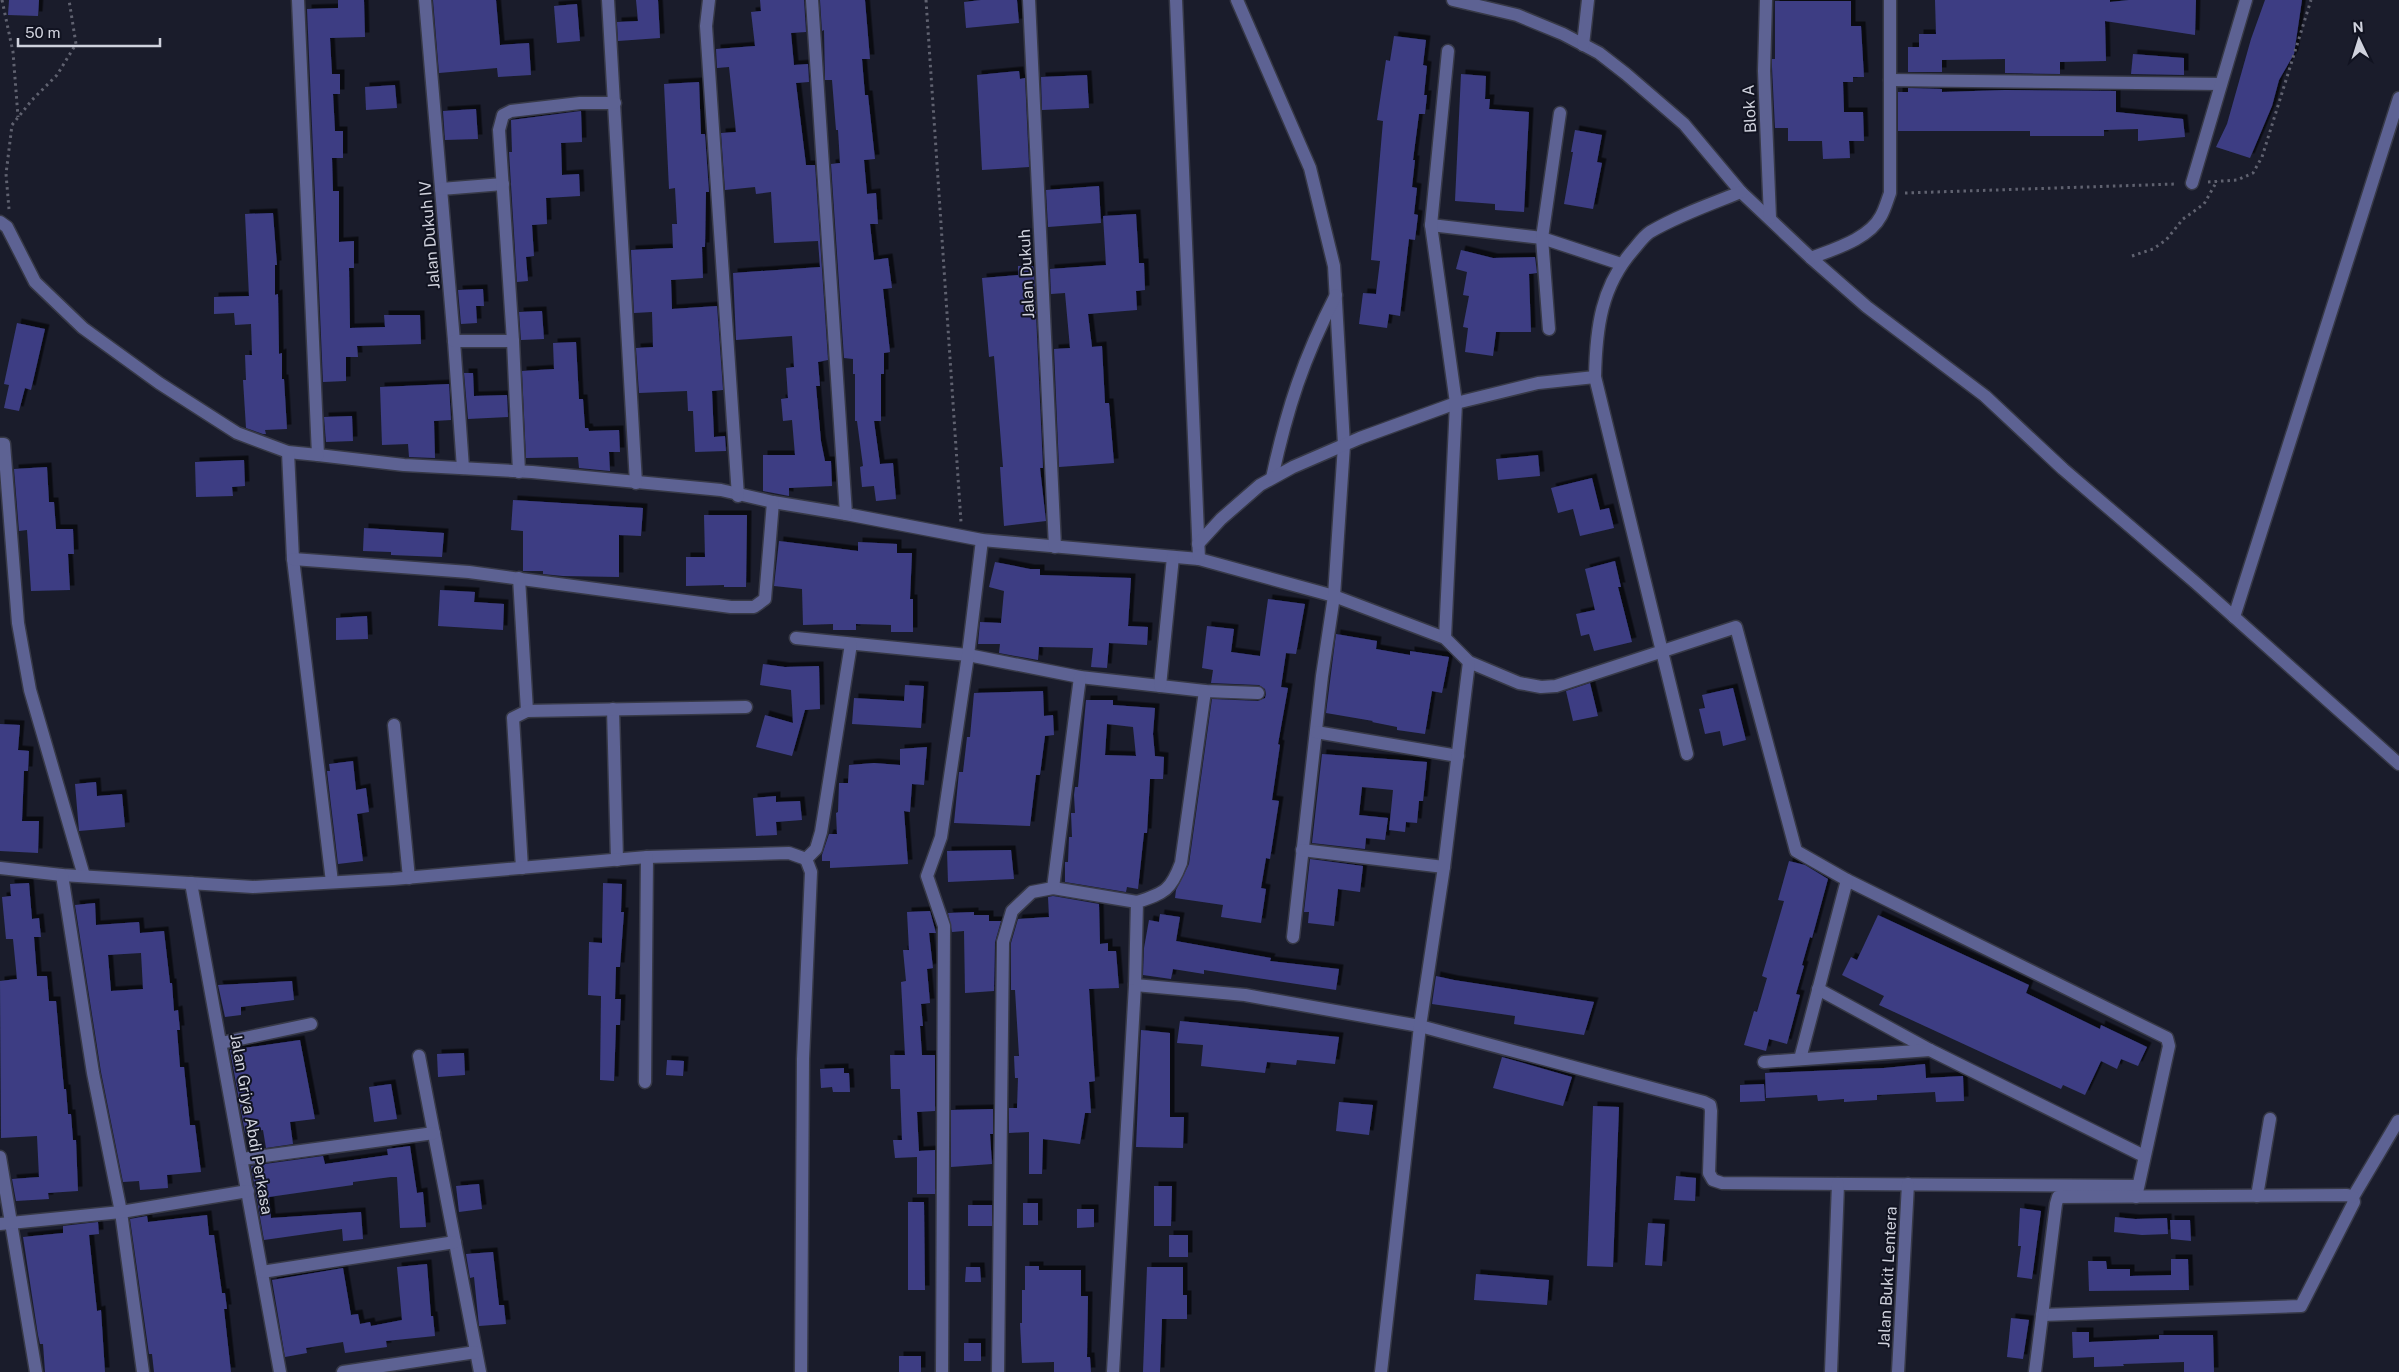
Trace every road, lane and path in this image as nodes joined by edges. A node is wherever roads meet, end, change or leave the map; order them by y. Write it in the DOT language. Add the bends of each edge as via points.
graph roads {
  1 [pos="2,0"];
  2 [pos="69,0"];
  3 [pos="298,0"];
  4 [pos="424,0"];
  5 [pos="608,0"];
  6 [pos="709,0"];
  7 [pos="812,0"];
  8 [pos="926,0"];
  9 [pos="1028,0"];
  10 [pos="1176,0"];
  11 [pos="1238,0"];
  12 [pos="1453,0"];
  13 [pos="1588,0"];
  14 [pos="1766,0"];
  15 [pos="1890,0"];
  16 [pos="2246,0"];
  17 [pos="2312,0"];
  18 [pos="1583,45"];
  19 [pos="1448,51"];
  20 [pos="1890,80"];
  21 [pos="2221,84"];
  22 [pos="2399,98"];
  23 [pos="615,104"];
  24 [pos="1560,113"];
  25 [pos="18,117"];
  26 [pos="2218,181"];
  27 [pos="2192,183"];
  28 [pos="503,184"];
  29 [pos="440,188"];
  30 [pos="1741,192"];
  31 [pos="1890,193"];
  32 [pos="1770,218"];
  33 [pos="1431,224"];
  34 [pos="3,225"];
  35 [pos="1542,238"];
  36 [pos="2132,256"];
  37 [pos="1811,258"];
  38 [pos="1621,264"];
  39 [pos="1336,295"];
  40 [pos="1549,330"];
  41 [pos="454,341"];
  42 [pos="513,341"];
  43 [pos="1595,377"];
  44 [pos="1456,403"];
  45 [pos="0,444"];
  46 [pos="1344,445"];
  47 [pos="288,452"];
  48 [pos="318,455"];
  49 [pos="463,468"];
  50 [pos="519,472"];
  51 [pos="1272,478"];
  52 [pos="636,482"];
  53 [pos="738,496"];
  54 [pos="773,502"];
  55 [pos="846,514"];
  56 [pos="962,535"];
  57 [pos="982,540"];
  58 [pos="1198,544"];
  59 [pos="1055,547"];
  60 [pos="1174,557"];
  61 [pos="293,558"];
  62 [pos="1199,559"];
  63 [pos="519,578"];
  64 [pos="1334,596"];
  65 [pos="2234,617"];
  66 [pos="796,638"];
  67 [pos="1445,638"];
  68 [pos="851,644"];
  69 [pos="1662,650"];
  70 [pos="968,656"];
  71 [pos="1469,662"];
  72 [pos="1080,677"];
  73 [pos="1160,686"];
  74 [pos="1205,691"];
  75 [pos="1258,693"];
  76 [pos="746,707"];
  77 [pos="613,709"];
  78 [pos="527,711"];
  79 [pos="394,725"];
  80 [pos="1316,732"];
  81 [pos="1687,754"];
  82 [pos="1458,756"];
  83 [pos="2399,764"];
  84 [pos="1302,850"];
  85 [pos="647,857"];
  86 [pos="806,858"];
  87 [pos="617,860"];
  88 [pos="1444,867"];
  89 [pos="0,868"];
  90 [pos="522,868"];
  91 [pos="62,875"];
  92 [pos="84,876"];
  93 [pos="409,878"];
  94 [pos="1847,880"];
  95 [pos="332,882"];
  96 [pos="191,883"];
  97 [pos="1053,888"];
  98 [pos="1137,902"];
  99 [pos="1293,937"];
  100 [pos="1135,985"];
  101 [pos="1818,989"];
  102 [pos="311,1024"];
  103 [pos="1420,1026"];
  104 [pos="221,1043"];
  105 [pos="1930,1050"];
  106 [pos="419,1056"];
  107 [pos="1800,1059"];
  108 [pos="1764,1062"];
  109 [pos="645,1082"];
  110 [pos="2270,1119"];
  111 [pos="2398,1122"];
  112 [pos="434,1133"];
  113 [pos="2144,1156"];
  114 [pos="0,1158"];
  115 [pos="242,1159"];
  116 [pos="1838,1184"];
  117 [pos="1908,1184"];
  118 [pos="248,1191"];
  119 [pos="2137,1191"];
  120 [pos="2257,1196"];
  121 [pos="2352,1197"];
  122 [pos="121,1212"];
  123 [pos="5,1224"];
  124 [pos="455,1242"];
  125 [pos="262,1272"];
  126 [pos="2042,1315"];
  127 [pos="476,1352"];
  128 [pos="36,1372"];
  129 [pos="143,1372"];
  130 [pos="280,1372"];
  131 [pos="343,1372"];
  132 [pos="480,1372"];
  133 [pos="801,1372"];
  134 [pos="942,1372"];
  135 [pos="998,1372"];
  136 [pos="1113,1372"];
  137 [pos="1381,1372"];
  138 [pos="1831,1372"];
  139 [pos="1898,1372"];
  140 [pos="2035,1372"];
  1 -- 25 [label="path" via="13,52"];
  2 -- 25 [label="path" via="76,44 58,75"];
  3 -- 48 [label="street"];
  4 -- 29 [label="street, Jalan Dukuh IV"];
  5 -- 23 [label="street"];
  6 -- 53 [label="street" via="706,26"];
  7 -- 55 [label="street"];
  8 -- 56 [label="path"];
  9 -- 59 [label="street, Jalan Dukuh"];
  10 -- 58 [label="street"];
  11 -- 39 [label="street" via="1310,168 1334,266"];
  12 -- 18 [label="street" via="1517,15"];
  13 -- 18 [label="street"];
  14 -- 32 [label="street, Blok A" via="1764,71"];
  15 -- 20 [label="street"];
  16 -- 21 [label="street"];
  17 -- 26 [label="path" via="2262,157 2253,173 2237,180"];
  18 -- 30 [label="street" via="1626,74 1684,124"];
  19 -- 33 [label="street"];
  20 -- 21 [label="street"];
  20 -- 31 [label="street"];
  21 -- 27 [label="street"];
  22 -- 65 [label="street"];
  23 -- 28 [label="street" via="580,103 511,111 503,115 499,130"];
  23 -- 52 [label="street"];
  24 -- 35 [label="street"];
  25 -- 34 [label="path" via="12,125 6,174 9,211"];
  26 -- 27 [label="path"];
  26 -- 36 [label="path" via="2204,204 2183,219 2166,240 2153,250"];
  27 -- 31 [label="path"];
  28 -- 29 [label="street"];
  28 -- 42 [label="street"];
  29 -- 41 [label="street, Jalan Dukuh IV"];
  30 -- 32 [label="street"];
  30 -- 38 [label="street" via="1648,233"];
  31 -- 37 [label="street" via="1880,217 1868,231 1838,248"];
  32 -- 37 [label="street"];
  33 -- 35 [label="street"];
  33 -- 44 [label="street"];
  34 -- 47 [label="street" via="35,282 83,328 237,433"];
  35 -- 38 [label="street"];
  35 -- 40 [label="street"];
  37 -- 65 [label="street" via="1867,307 1985,396"];
  38 -- 43 [label="street" via="1607,290 1598,324"];
  39 -- 46 [label="street"];
  39 -- 51 [label="street" via="1298,379"];
  41 -- 42 [label="street"];
  41 -- 49 [label="street, Jalan Dukuh IV"];
  42 -- 50 [label="street"];
  43 -- 44 [label="street" via="1538,383"];
  43 -- 69 [label="street"];
  44 -- 46 [label="street"];
  44 -- 67 [label="street"];
  45 -- 92 [label="street" via="4,444 18,622 30,690"];
  46 -- 51 [label="street"];
  46 -- 64 [label="street"];
  47 -- 48 [label="street"];
  47 -- 61 [label="street"];
  48 -- 49 [label="street"];
  49 -- 50 [label="street"];
  50 -- 52 [label="street"];
  51 -- 58 [label="street" via="1260,485"];
  52 -- 53 [label="street" via="721,490"];
  53 -- 54 [label="street"];
  54 -- 55 [label="street"];
  54 -- 63 [label="street" via="765,599 754,607 731,607"];
  55 -- 56 [label="street"];
  56 -- 57 [label="street"];
  57 -- 59 [label="street"];
  57 -- 70 [label="street"];
  58 -- 62 [label="street"];
  59 -- 60 [label="street"];
  60 -- 62 [label="street"];
  60 -- 73 [label="street"];
  61 -- 63 [label="street"];
  61 -- 95 [label="street"];
  62 -- 64 [label="street"];
  63 -- 78 [label="street"];
  64 -- 67 [label="street"];
  64 -- 80 [label="street"];
  65 -- 83 [label="street"];
  66 -- 68 [label="street"];
  67 -- 71 [label="street"];
  68 -- 70 [label="street"];
  68 -- 86 [label="street" via="826,808 816,849"];
  69 -- 71 [label="street" via="1556,686 1541,687 1519,684"];
  69 -- 81 [label="street"];
  69 -- 94 [label="street" via="1736,627 1796,851"];
  70 -- 72 [label="street"];
  70 -- 134 [label="street" via="941,837 927,876 944,926"];
  71 -- 82 [label="street"];
  72 -- 73 [label="street"];
  72 -- 97 [label="street"];
  73 -- 74 [label="street"];
  74 -- 75 [label="street"];
  74 -- 98 [label="street" via="1181,863 1174,883 1164,892"];
  76 -- 77 [label="street"];
  77 -- 78 [label="street"];
  77 -- 87 [label="street"];
  78 -- 90 [label="street" via="513,718"];
  79 -- 93 [label="street"];
  80 -- 82 [label="street"];
  80 -- 84 [label="street"];
  82 -- 88 [label="street"];
  84 -- 88 [label="street"];
  84 -- 99 [label="street"];
  85 -- 86 [label="street" via="789,853"];
  85 -- 87 [label="street"];
  85 -- 109 [label="street"];
  86 -- 133 [label="street" via="812,872 803,1059"];
  87 -- 90 [label="street"];
  88 -- 103 [label="street"];
  89 -- 91 [label="street"];
  90 -- 93 [label="street"];
  91 -- 92 [label="street"];
  91 -- 122 [label="street" via="93,1073"];
  92 -- 96 [label="street"];
  93 -- 95 [label="street"];
  94 -- 101 [label="street"];
  94 -- 113 [label="street" via="2167,1038 2169,1046"];
  95 -- 96 [label="street" via="253,887"];
  96 -- 104 [label="street, Jalan Griya Abdi Perkasa"];
  97 -- 98 [label="street"];
  97 -- 135 [label="street" via="1032,892 1012,911 1003,942"];
  98 -- 100 [label="street"];
  100 -- 103 [label="street" via="1245,995"];
  100 -- 136 [label="street"];
  101 -- 105 [label="street"];
  101 -- 107 [label="street"];
  102 -- 104 [label="street"];
  103 -- 116 [label="street" via="1710,1105 1709,1173 1713,1180 1722,1183"];
  103 -- 137 [label="street"];
  104 -- 115 [label="street, Jalan Griya Abdi Perkasa"];
  105 -- 107 [label="street"];
  105 -- 113 [label="street"];
  106 -- 112 [label="street"];
  107 -- 108 [label="street"];
  110 -- 120 [label="street"];
  111 -- 121 [label="street"];
  112 -- 115 [label="street"];
  112 -- 124 [label="street"];
  113 -- 119 [label="street"];
  114 -- 123 [label="street"];
  115 -- 118 [label="street, Jalan Griya Abdi Perkasa"];
  116 -- 117 [label="street"];
  116 -- 138 [label="street"];
  117 -- 119 [label="street"];
  117 -- 139 [label="street, Jalan Bukit Lentera"];
  118 -- 122 [label="street"];
  118 -- 125 [label="street, Jalan Griya Abdi Perkasa"];
  119 -- 120 [label="street"];
  119 -- 126 [label="street" via="2058,1197"];
  120 -- 121 [label="street"];
  121 -- 126 [label="street" via="2354,1202 2301,1306"];
  122 -- 123 [label="street"];
  122 -- 129 [label="street"];
  123 -- 128 [label="street"];
  124 -- 125 [label="street"];
  124 -- 127 [label="street"];
  125 -- 130 [label="street, Jalan Griya Abdi Perkasa"];
  126 -- 140 [label="street"];
  127 -- 131 [label="street"];
  127 -- 132 [label="street"];
}
